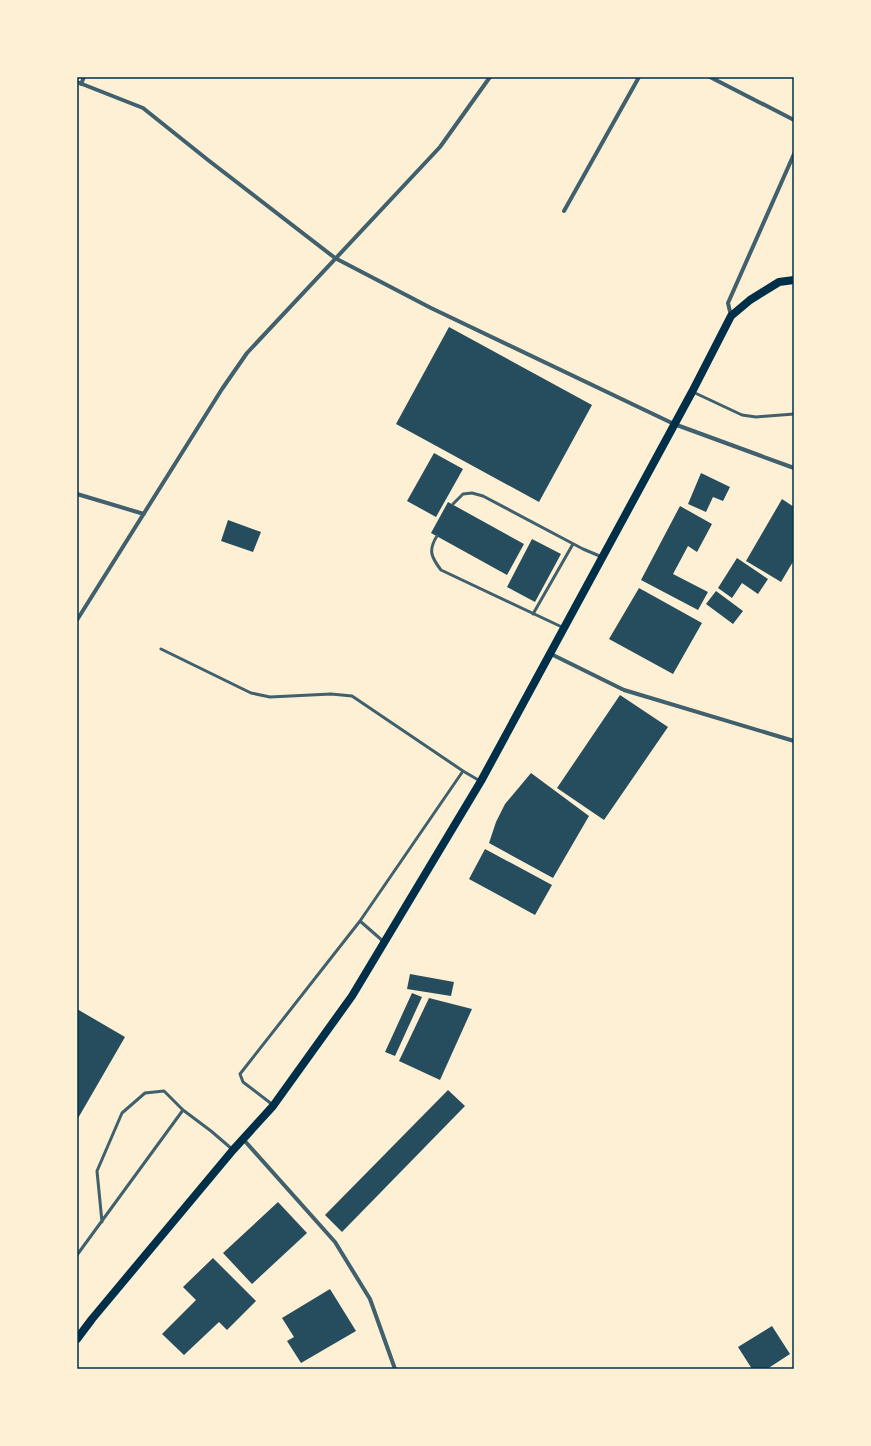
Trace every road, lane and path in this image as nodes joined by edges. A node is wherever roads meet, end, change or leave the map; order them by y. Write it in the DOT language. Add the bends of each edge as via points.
graph roads {
  1 [pos="84,77"];
  2 [pos="490,77"];
  3 [pos="639,77"];
  4 [pos="710,77"];
  5 [pos="79,83"];
  6 [pos="794,120"];
  7 [pos="794,154"];
  8 [pos="564,210"];
  9 [pos="335,258"];
  10 [pos="794,280"];
  11 [pos="731,316"];
  12 [pos="692,392"];
  13 [pos="794,414"];
  14 [pos="674,424"];
  15 [pos="794,468"];
  16 [pos="77,494"];
  17 [pos="453,504"];
  18 [pos="144,514"];
  19 [pos="437,536"];
  20 [pos="573,544"];
  21 [pos="602,557"];
  22 [pos="533,614"];
  23 [pos="77,620"];
  24 [pos="564,629"];
  25 [pos="161,649"];
  26 [pos="550,653"];
  27 [pos="794,741"];
  28 [pos="462,771"];
  29 [pos="481,781"];
  30 [pos="360,921"];
  31 [pos="384,942"];
  32 [pos="273,1106"];
  33 [pos="183,1110"];
  34 [pos="243,1140"];
  35 [pos="233,1150"];
  36 [pos="102,1222"];
  37 [pos="77,1255"];
  38 [pos="77,1339"];
  39 [pos="395,1369"];
  1 -- 5 [label="street"];
  2 -- 9 [label="street" via="440,147"];
  3 -- 8 [label="street"];
  4 -- 6 [label="street"];
  5 -- 9 [label="street" via="143,108"];
  7 -- 11 [label="street" via="728,304"];
  9 -- 14 [label="street" via="431,308"];
  9 -- 18 [label="street" via="247,353"];
  10 -- 11 [label="main road" via="779,282 750,300"];
  11 -- 12 [label="main road"];
  12 -- 13 [label="lane" via="742,415 756,417"];
  12 -- 14 [label="main road"];
  14 -- 15 [label="street"];
  14 -- 21 [label="main road"];
  16 -- 18 [label="street"];
  17 -- 20 [label="lane" via="463,494 483,496"];
  18 -- 23 [label="street"];
  19 -- 22 [label="lane" via="432,543 432,551 433,559 441,570"];
  20 -- 21 [label="lane"];
  20 -- 22 [label="lane"];
  21 -- 24 [label="main road"];
  22 -- 24 [label="lane"];
  24 -- 26 [label="main road"];
  25 -- 28 [label="lane" via="251,694 270,697 331,694 352,696"];
  26 -- 27 [label="street" via="624,690"];
  26 -- 29 [label="main road"];
  28 -- 29 [label="lane"];
  28 -- 30 [label="lane"];
  29 -- 31 [label="main road"];
  30 -- 31 [label="lane"];
  30 -- 32 [label="lane" via="240,1074 243,1082"];
  31 -- 32 [label="main road" via="352,996"];
  32 -- 34 [label="main road"];
  33 -- 35 [label="lane"];
  33 -- 36 [label="lane"];
  33 -- 36 [label="lane" via="164,1092 145,1093 122,1114 98,1171"];
  34 -- 35 [label="main road"];
  34 -- 39 [label="street" via="334,1242 370,1299"];
  35 -- 38 [label="main road"];
  36 -- 37 [label="lane"];
}
